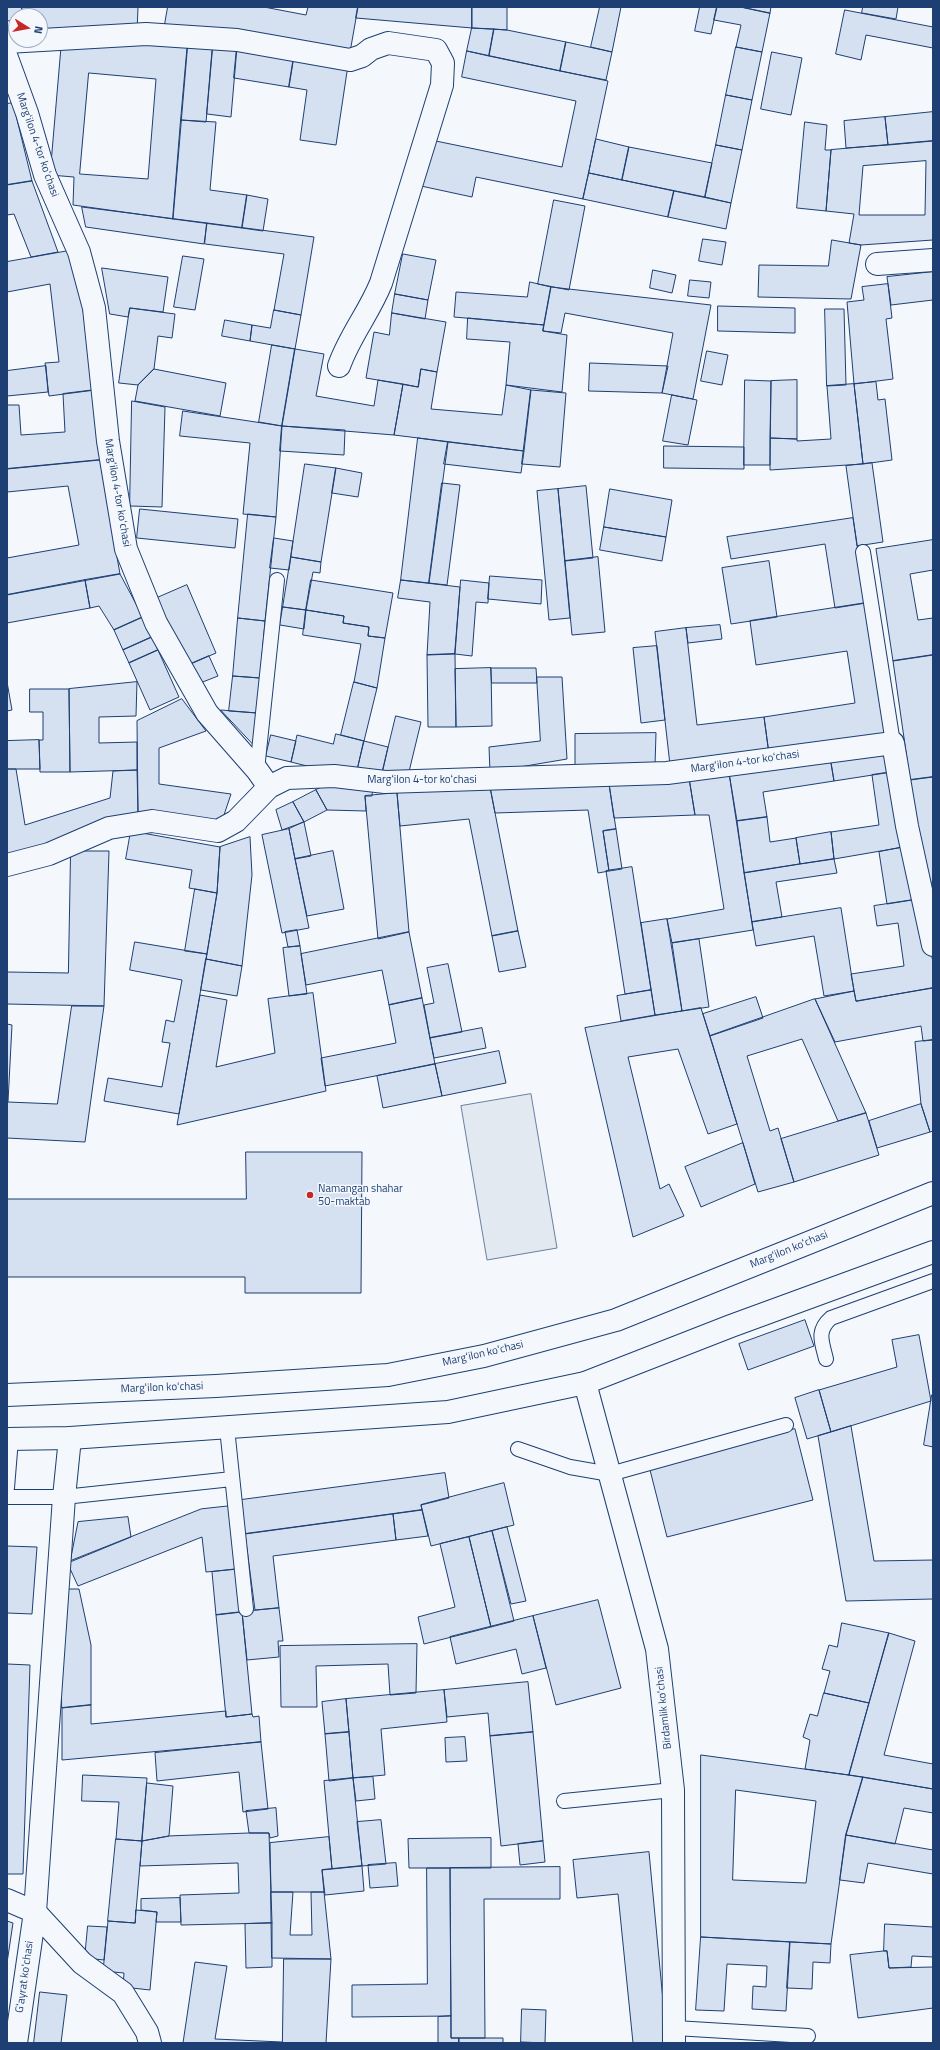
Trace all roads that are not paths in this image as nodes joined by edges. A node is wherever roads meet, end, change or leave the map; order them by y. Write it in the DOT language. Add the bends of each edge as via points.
graph roads {
  1 [pos="7,42"];
  2 [pos="7,58"];
  3 [pos="933,260"];
  4 [pos="877,264"];
  5 [pos="339,366"];
  6 [pos="863,552"];
  7 [pos="277,580"];
  8 [pos="893,743"];
  9 [pos="263,779"];
  10 [pos="7,865"];
  11 [pos="933,945"];
  12 [pos="933,1193"];
  13 [pos="933,1252"];
  14 [pos="933,1281"];
  15 [pos="826,1359"];
  16 [pos="585,1383"];
  17 [pos="7,1395"];
  18 [pos="786,1425"];
  19 [pos="227,1428"];
  20 [pos="70,1438"];
  21 [pos="9,1439"];
  22 [pos="518,1449"];
  23 [pos="610,1474"];
  24 [pos="232,1479"];
  25 [pos="7,1488"];
  26 [pos="7,1497"];
  27 [pos="64,1497"];
  28 [pos="246,1609"];
  29 [pos="673,1790"];
  30 [pos="564,1801"];
  31 [pos="7,1900"];
  32 [pos="35,1912"];
  33 [pos="13,2016"];
  34 [pos="674,2036"];
  35 [pos="808,2036"];
  36 [pos="16,2043"];
  37 [pos="150,2043"];
  1 -- 5 [label="street" via="146,34 237,40 350,60 388,43 436,50 443,63 442,85 381,283 374,300 350,338"];
  2 -- 9 [label="street, Margʻilon 4-tor koʻchasi" via="27,113 45,175 79,252 94,308 108,441 126,549 156,623 207,713"];
  3 -- 4 [label="street"];
  6 -- 8 [label="lane"];
  7 -- 9 [label="lane"];
  8 -- 9 [label="street, Margʻilon 4-tor koʻchasi" via="668,773 385,782 334,776"];
  8 -- 11 [label="street" via="907,826"];
  9 -- 10 [label="street" via="236,821 218,831 152,821 109,828 49,854"];
  12 -- 17 [label="street, Margʻilon koʻchasi" via="616,1320 484,1356 388,1375"];
  13 -- 16 [label="street"];
  14 -- 15 [label="lane" via="831,1318 824,1324 821,1335"];
  16 -- 19 [label="street" via="448,1412"];
  16 -- 23 [label="street, Birdamlik koʻchasi"];
  18 -- 23 [label="lane"];
  19 -- 20 [label="street"];
  19 -- 24 [label="lane"];
  20 -- 21 [label="street"];
  20 -- 27 [label="street, Gʻayrat koʻchasi"];
  21 -- 25 [label="lane"];
  22 -- 23 [label="lane" via="570,1467"];
  23 -- 29 [label="street, Birdamlik koʻchasi" via="657,1649"];
  24 -- 27 [label="lane"];
  24 -- 28 [label="lane"];
  26 -- 27 [label="lane"];
  27 -- 32 [label="street, Gʻayrat koʻchasi"];
  29 -- 30 [label="lane"];
  29 -- 34 [label="street, Birdamlik koʻchasi"];
  31 -- 32 [label="street"];
  32 -- 33 [label="street, Gʻayrat koʻchasi"];
  32 -- 37 [label="street" via="82,1963 123,1993 147,2032"];
  33 -- 36 [label="street, Gʻayrat koʻchasi"];
  34 -- 35 [label="lane"];
}
